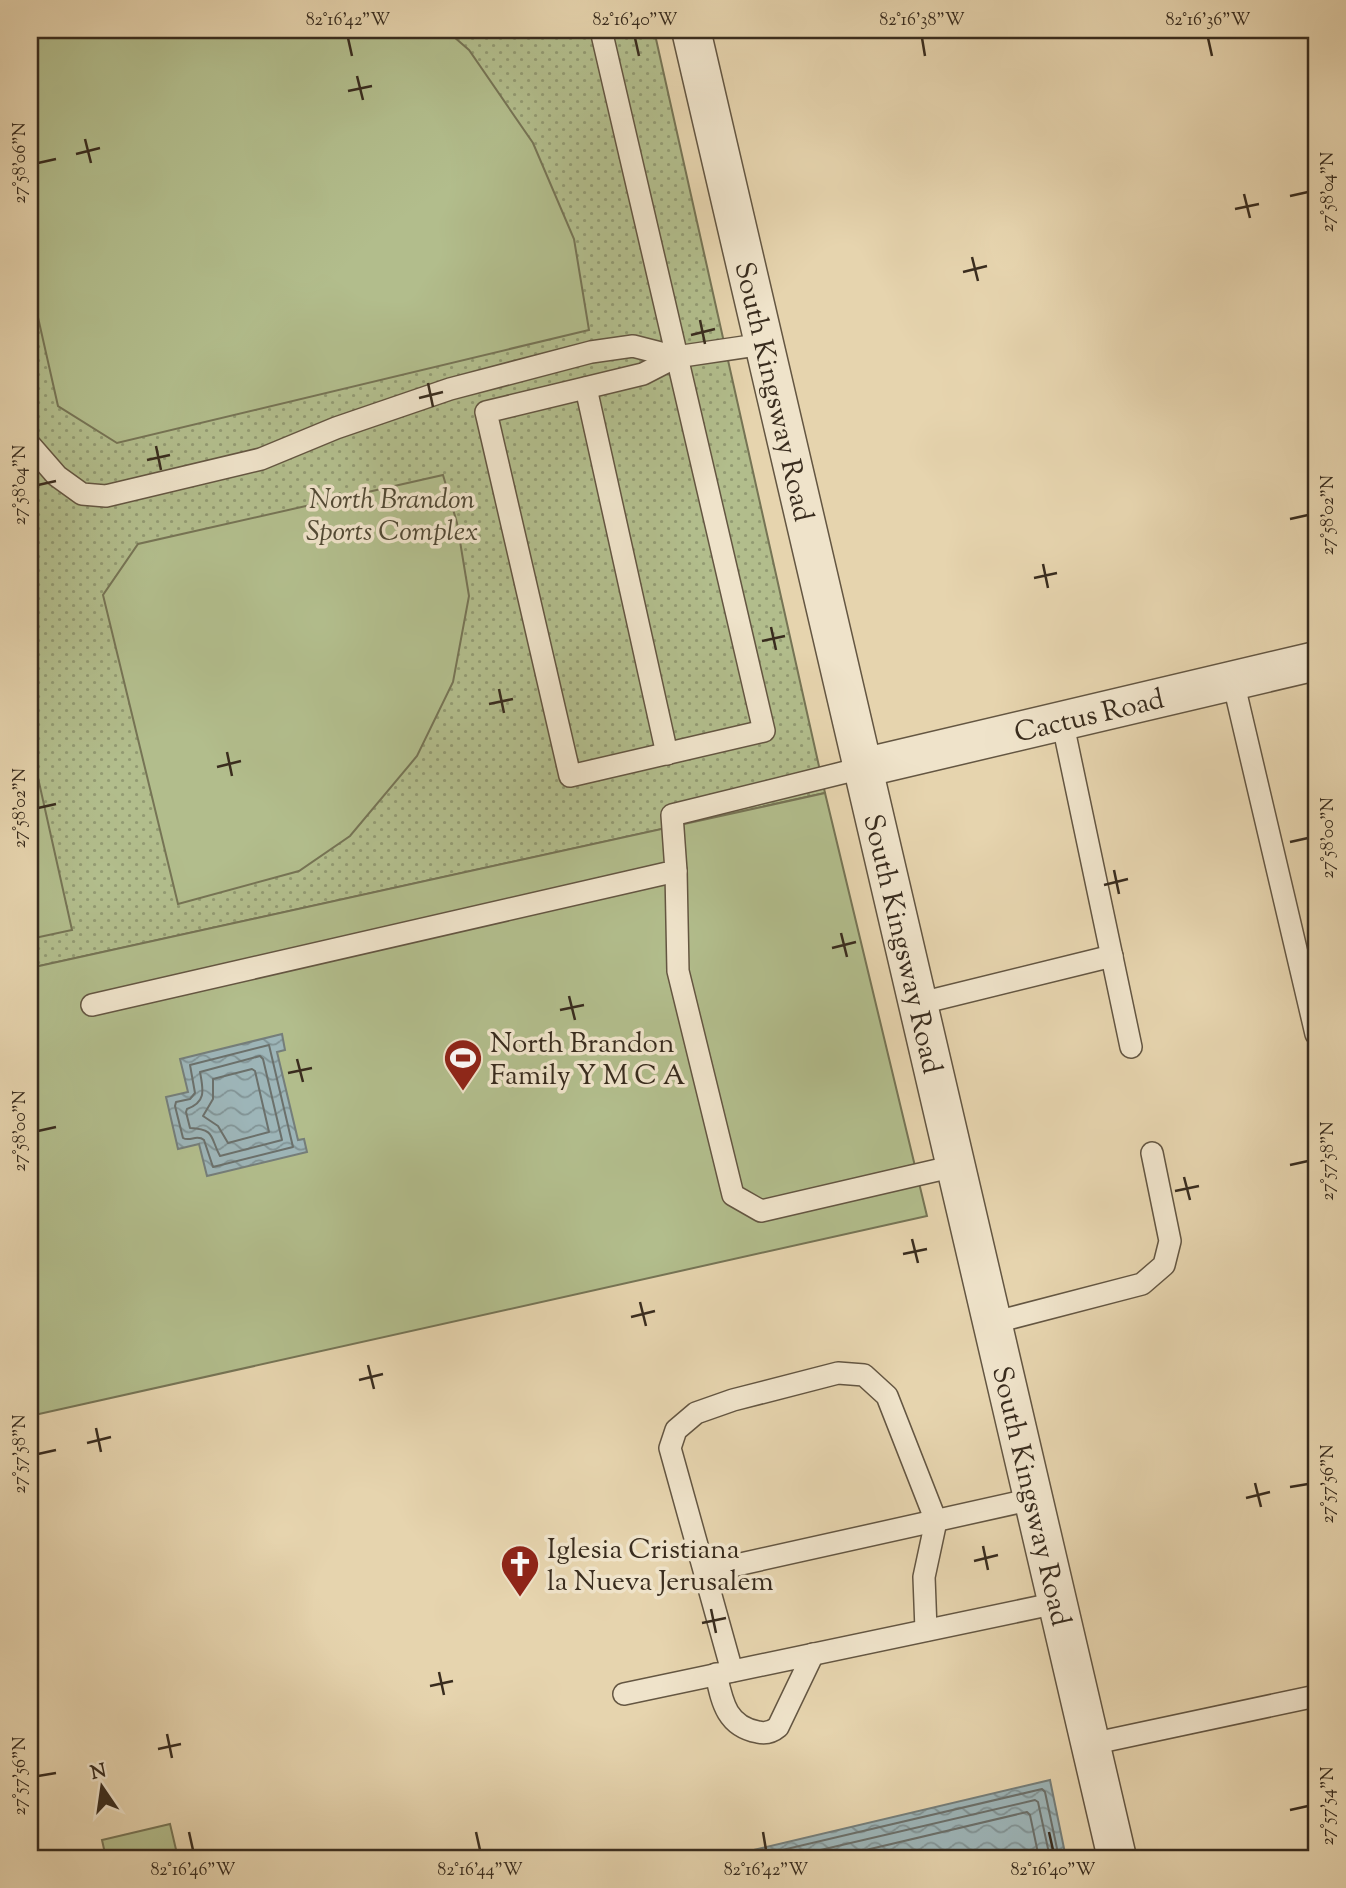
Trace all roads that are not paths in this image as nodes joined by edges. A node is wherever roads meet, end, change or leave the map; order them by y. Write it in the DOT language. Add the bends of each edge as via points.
graph roads {
  1 [pos="601,30"];
  2 [pos="691,30"];
  3 [pos="764,344"];
  4 [pos="676,357"];
  5 [pos="586,388"];
  6 [pos="30,445"];
  7 [pos="1316,661"];
  8 [pos="1233,681"];
  9 [pos="1062,720"];
  10 [pos="667,754"];
  11 [pos="862,768"];
  12 [pos="676,871"];
  13 [pos="1112,956"];
  14 [pos="917,1004"];
  15 [pos="92,1005"];
  16 [pos="1316,1034"];
  17 [pos="1131,1046"];
  18 [pos="1152,1153"];
  19 [pos="955,1166"];
  20 [pos="992,1323"];
  21 [pos="1033,1499"];
  22 [pos="936,1521"];
  23 [pos="705,1572"];
  24 [pos="1057,1603"];
  25 [pos="926,1630"];
  26 [pos="813,1654"];
  27 [pos="724,1672"];
  28 [pos="624,1694"];
  29 [pos="1316,1696"];
  30 [pos="1091,1744"];
  31 [pos="1117,1858"];
  1 -- 4 [label="lane"];
  2 -- 3 [label="street, South Kingsway Road"];
  3 -- 4 [label="lane"];
  3 -- 11 [label="street, South Kingsway Road"];
  4 -- 5 [label="lane" via="643,374"];
  4 -- 6 [label="lane" via="633,346 591,352 450,389 261,459 106,496 82,494 57,477"];
  4 -- 10 [label="lane" via="764,732"];
  5 -- 10 [label="lane"];
  5 -- 10 [label="lane" via="486,412 570,776"];
  7 -- 8 [label="street, Cactus Road"];
  8 -- 9 [label="street, Cactus Road"];
  8 -- 16 [label="lane"];
  9 -- 11 [label="street, Cactus Road"];
  9 -- 13 [label="lane"];
  11 -- 12 [label="lane" via="672,816"];
  11 -- 14 [label="street, South Kingsway Road"];
  12 -- 15 [label="lane"];
  12 -- 19 [label="lane" via="678,971 733,1195 761,1211"];
  13 -- 14 [label="lane"];
  13 -- 17 [label="lane"];
  14 -- 19 [label="street, South Kingsway Road"];
  18 -- 20 [label="lane" via="1170,1241 1164,1265 1142,1284"];
  19 -- 20 [label="street, South Kingsway Road"];
  20 -- 21 [label="street, South Kingsway Road"];
  21 -- 22 [label="lane"];
  21 -- 24 [label="street, South Kingsway Road"];
  22 -- 23 [label="lane"];
  22 -- 23 [label="lane" via="887,1396 864,1375 838,1373 696,1413 676,1430 670,1448"];
  22 -- 25 [label="lane" via="924,1577"];
  23 -- 27 [label="lane"];
  24 -- 25 [label="lane"];
  24 -- 30 [label="street, South Kingsway Road"];
  25 -- 26 [label="lane"];
  26 -- 27 [label="lane"];
  26 -- 27 [label="lane" via="778,1727 770,1732 753,1731 729,1717 724,1706"];
  27 -- 28 [label="lane"];
  29 -- 30 [label="lane"];
  30 -- 31 [label="street, South Kingsway Road"];
}
